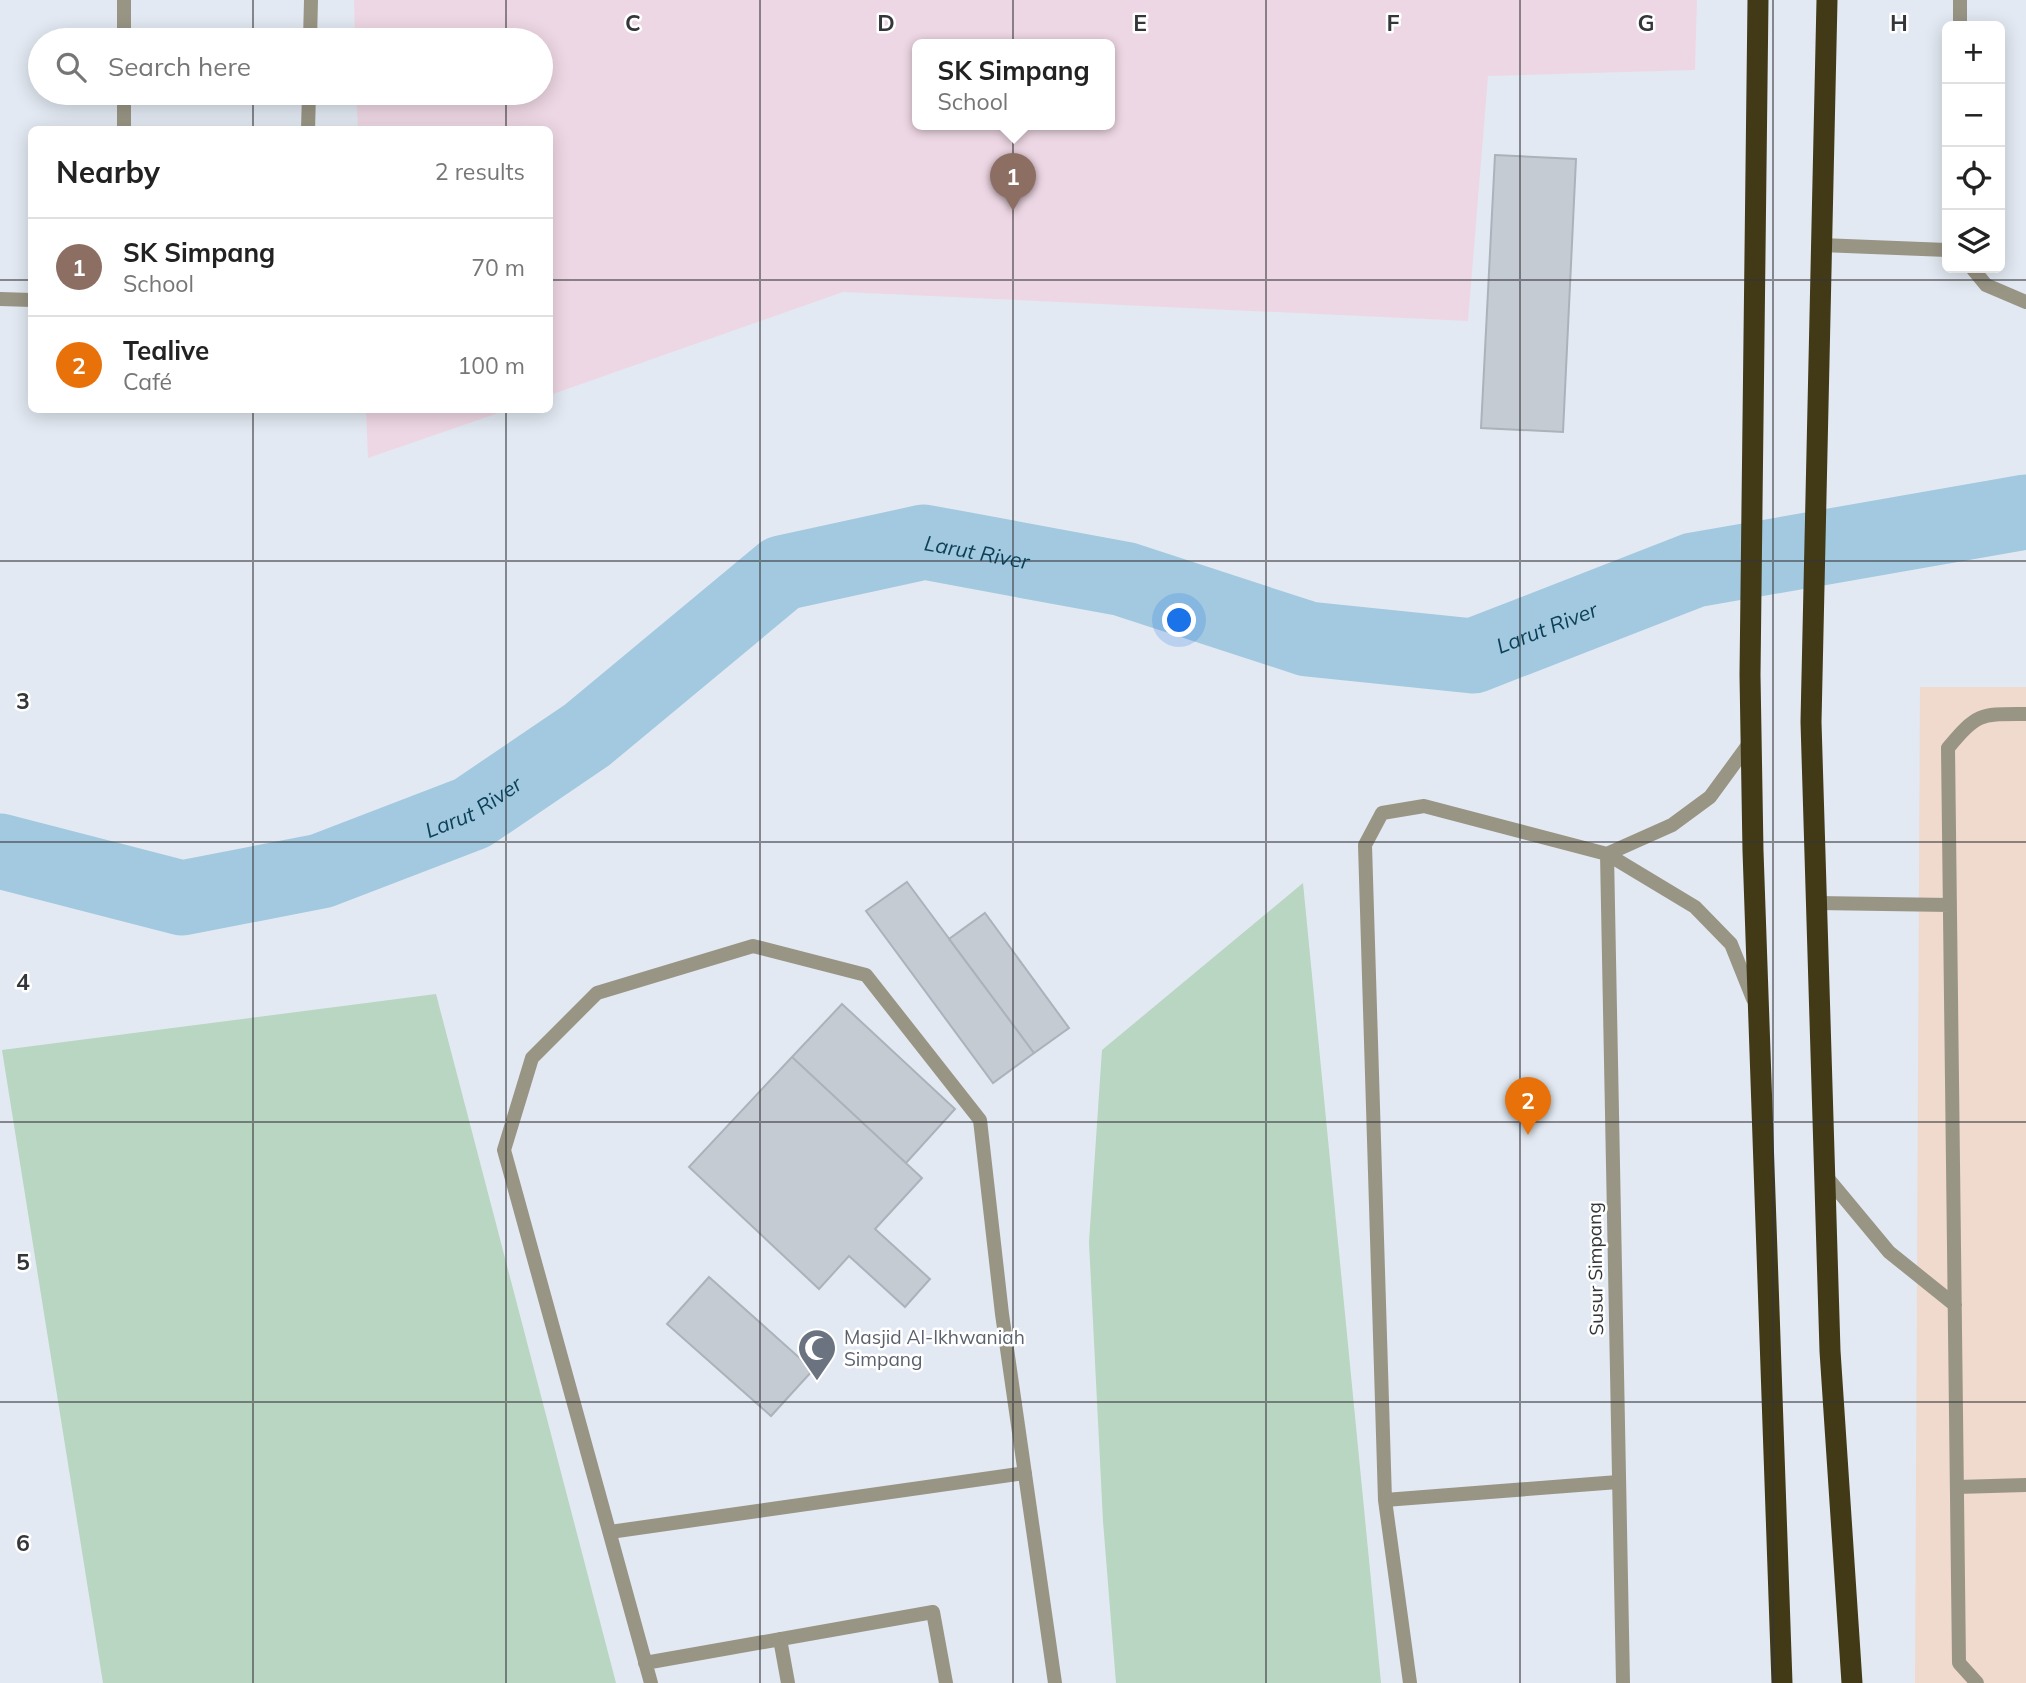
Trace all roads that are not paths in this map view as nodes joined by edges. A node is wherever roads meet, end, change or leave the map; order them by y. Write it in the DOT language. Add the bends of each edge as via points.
graph roads {
  1 [pos="124,0"];
  2 [pos="311,0"];
  3 [pos="1758,0"];
  4 [pos="1827,0"];
  5 [pos="1960,0"];
  6 [pos="1960,21"];
  7 [pos="124,28"];
  8 [pos="310,28"];
  9 [pos="124,105"];
  10 [pos="309,105"];
  11 [pos="124,126"];
  12 [pos="308,126"];
  13 [pos="1821,245"];
  14 [pos="1942,250"];
  15 [pos="1976,273"];
  16 [pos="0,299"];
  17 [pos="28,300"];
  18 [pos="2026,302"];
  19 [pos="2026,715"];
  20 [pos="1751,741"];
  21 [pos="1607,855"];
  22 [pos="1817,904"];
  23 [pos="1950,905"];
  24 [pos="1759,1013"];
  25 [pos="1825,1175"];
  26 [pos="1955,1305"];
  27 [pos="1025,1473"];
  28 [pos="1618,1482"];
  29 [pos="2026,1485"];
  30 [pos="1957,1487"];
  31 [pos="1385,1500"];
  32 [pos="610,1532"];
  33 [pos="780,1639"];
  34 [pos="645,1662"];
  35 [pos="651,1683"];
  36 [pos="788,1683"];
  37 [pos="946,1683"];
  38 [pos="1055,1683"];
  39 [pos="1410,1683"];
  40 [pos="1623,1683"];
  41 [pos="1782,1683"];
  42 [pos="1852,1683"];
  43 [pos="1977,1683"];
  1 -- 7 [label="street"];
  2 -- 8 [label="street"];
  3 -- 20 [label="highway"];
  4 -- 13 [label="highway"];
  5 -- 6 [label="street"];
  9 -- 11 [label="street"];
  10 -- 12 [label="street"];
  13 -- 14 [label="street"];
  13 -- 22 [label="highway" via="1812,678"];
  15 -- 18 [label="street" via="1986,285"];
  16 -- 17 [label="street"];
  19 -- 23 [label="street" via="1987,714 1967,725 1948,748"];
  20 -- 21 [label="street" via="1710,797 1672,825"];
  20 -- 24 [label="highway"];
  21 -- 24 [label="street" via="1695,907 1731,944"];
  21 -- 28 [label="street, Susur Simpang"];
  21 -- 31 [label="street" via="1424,806 1382,814 1365,845"];
  22 -- 23 [label="street"];
  22 -- 25 [label="highway"];
  23 -- 26 [label="street"];
  24 -- 41 [label="highway"];
  25 -- 26 [label="street" via="1889,1252"];
  25 -- 42 [label="highway" via="1830,1351"];
  26 -- 30 [label="street"];
  27 -- 32 [label="street"];
  27 -- 32 [label="street" via="979,1120 866,975 753,946 597,993 532,1058 504,1150"];
  27 -- 38 [label="street"];
  28 -- 31 [label="street"];
  28 -- 40 [label="street, Susur Simpang"];
  29 -- 30 [label="street"];
  30 -- 43 [label="street" via="1959,1663"];
  31 -- 39 [label="street"];
  32 -- 34 [label="street"];
  33 -- 34 [label="street"];
  33 -- 36 [label="street"];
  33 -- 37 [label="street" via="933,1612"];
  34 -- 35 [label="street"];
}
